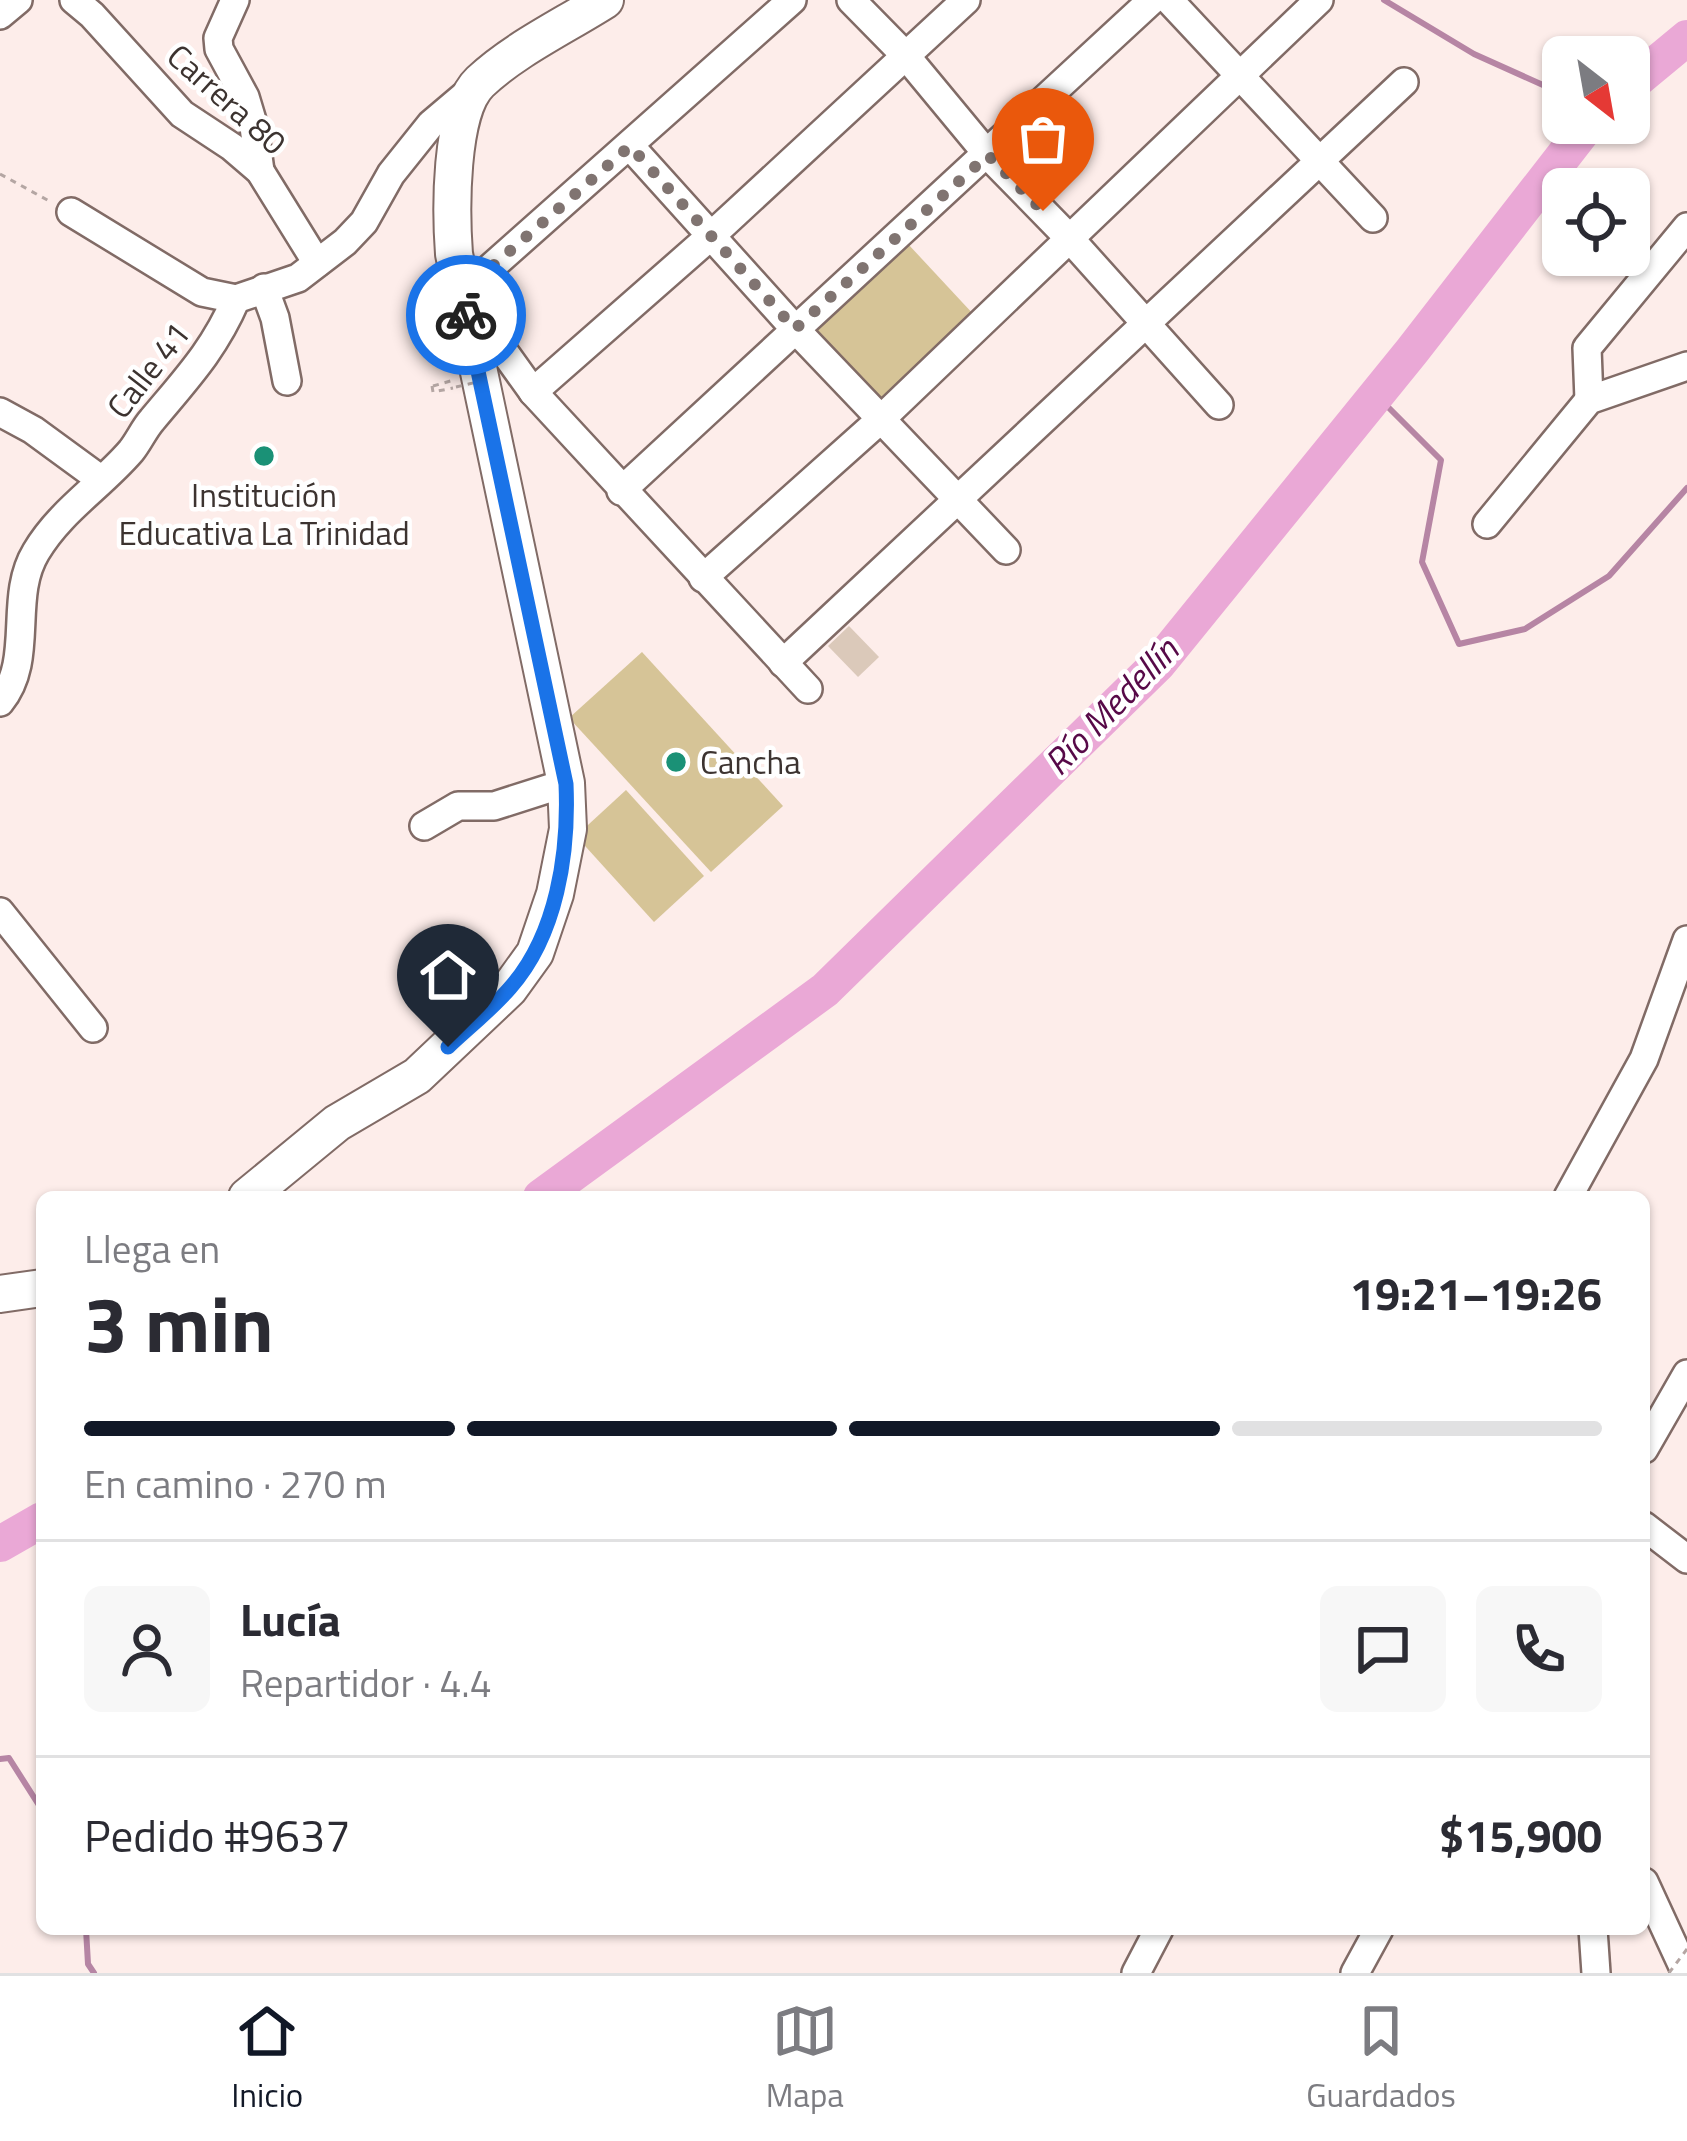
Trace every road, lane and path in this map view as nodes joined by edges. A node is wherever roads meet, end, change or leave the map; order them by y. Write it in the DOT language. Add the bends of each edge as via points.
graph roads {
  1 [pos="18,0"];
  2 [pos="74,0"];
  3 [pos="235,0"];
  4 [pos="605,0"];
  5 [pos="792,0"];
  6 [pos="851,0"];
  7 [pos="967,0"];
  8 [pos="1153,0"];
  9 [pos="1169,0"];
  10 [pos="1319,0"];
  11 [pos="0,15"];
  12 [pos="906,56"];
  13 [pos="1241,77"];
  14 [pos="1404,82"];
  15 [pos="477,84"];
  16 [pos="630,146"];
  17 [pos="988,155"];
  18 [pos="1319,163"];
  19 [pos="260,171"];
  20 [pos="0,174"];
  21 [pos="71,212"];
  22 [pos="1372,218"];
  23 [pos="1687,227"];
  24 [pos="713,234"];
  25 [pos="1071,240"];
  26 [pos="317,263"];
  27 [pos="264,287"];
  28 [pos="462,293"];
  29 [pos="236,299"];
  30 [pos="1148,323"];
  31 [pos="795,329"];
  32 [pos="1687,366"];
  33 [pos="490,379"];
  34 [pos="287,381"];
  35 [pos="434,386"];
  36 [pos="533,392"];
  37 [pos="1589,400"];
  38 [pos="1219,405"];
  39 [pos="0,412"];
  40 [pos="880,420"];
  41 [pos="100,478"];
  42 [pos="621,490"];
  43 [pos="957,503"];
  44 [pos="1487,524"];
  45 [pos="1006,550"];
  46 [pos="703,578"];
  47 [pos="783,663"];
  48 [pos="808,689"];
  49 [pos="0,702"];
  50 [pos="566,784"];
  51 [pos="424,826"];
  52 [pos="0,912"];
  53 [pos="1687,940"];
  54 [pos="93,1028"];
  55 [pos="254,1191"];
  56 [pos="1571,1191"];
  57 [pos="36,1289"];
  58 [pos="0,1294"];
  59 [pos="1687,1374"];
  60 [pos="1650,1438"];
  61 [pos="1650,1531"];
  62 [pos="1687,1559"];
  63 [pos="1650,1895"];
  64 [pos="1156,1935"];
  65 [pos="1376,1935"];
  66 [pos="1593,1935"];
  67 [pos="1687,1949"];
  68 [pos="1136,1973"];
  69 [pos="1354,1973"];
  70 [pos="1596,1973"];
  71 [pos="1669,1973"];
  72 [pos="1686,1973"];
  1 -- 11 [label="street"];
  2 -- 19 [label="street, Carrera 80" via="182,114"];
  3 -- 19 [label="street" via="219,49 245,98"];
  4 -- 15 [label="main road"];
  5 -- 16 [label="street"];
  6 -- 12 [label="street"];
  7 -- 12 [label="street"];
  8 -- 17 [label="street"];
  9 -- 13 [label="street"];
  10 -- 13 [label="street"];
  12 -- 17 [label="street"];
  12 -- 24 [label="street"];
  13 -- 18 [label="street"];
  13 -- 25 [label="street"];
  14 -- 18 [label="street"];
  15 -- 26 [label="street" via="431,124 364,222"];
  15 -- 28 [label="main road" via="458,134 450,205"];
  16 -- 24 [label="street"];
  16 -- 28 [label="street"];
  17 -- 25 [label="street"];
  17 -- 31 [label="street"];
  18 -- 22 [label="street"];
  18 -- 30 [label="street"];
  19 -- 26 [label="street, Carrera 80"];
  20 -- 21 [label="path"];
  21 -- 29 [label="street" via="202,292"];
  23 -- 37 [label="street" via="1587,348"];
  24 -- 31 [label="street"];
  24 -- 36 [label="street"];
  25 -- 30 [label="street"];
  25 -- 40 [label="street"];
  26 -- 27 [label="street"];
  27 -- 29 [label="street"];
  27 -- 34 [label="street"];
  28 -- 36 [label="street"];
  28 -- 50 [label="main road"];
  29 -- 41 [label="street, Calle 41" via="203,363"];
  30 -- 38 [label="street"];
  30 -- 43 [label="street"];
  31 -- 40 [label="street"];
  31 -- 42 [label="street"];
  32 -- 37 [label="street"];
  33 -- 35 [label="path, bridge" via="433,392"];
  36 -- 42 [label="street"];
  37 -- 44 [label="street"];
  39 -- 41 [label="street"];
  40 -- 43 [label="street"];
  40 -- 46 [label="street"];
  41 -- 49 [label="street, Calle 41" via="34,554 22,586 12,688"];
  42 -- 46 [label="street"];
  43 -- 45 [label="street"];
  43 -- 47 [label="street"];
  46 -- 47 [label="street"];
  47 -- 48 [label="street"];
  50 -- 51 [label="street" via="494,806 458,806"];
  50 -- 55 [label="main road" via="568,829 555,894 536,953 509,989 417,1076 337,1123"];
  52 -- 54 [label="street"];
  53 -- 56 [label="street" via="1644,1058"];
  57 -- 58 [label="main road"];
  59 -- 60 [label="street"];
  61 -- 62 [label="street"];
  63 -- 72 [label="street"];
  64 -- 68 [label="street"];
  65 -- 69 [label="street"];
  66 -- 70 [label="street"];
  67 -- 71 [label="path, bridge"];
}
